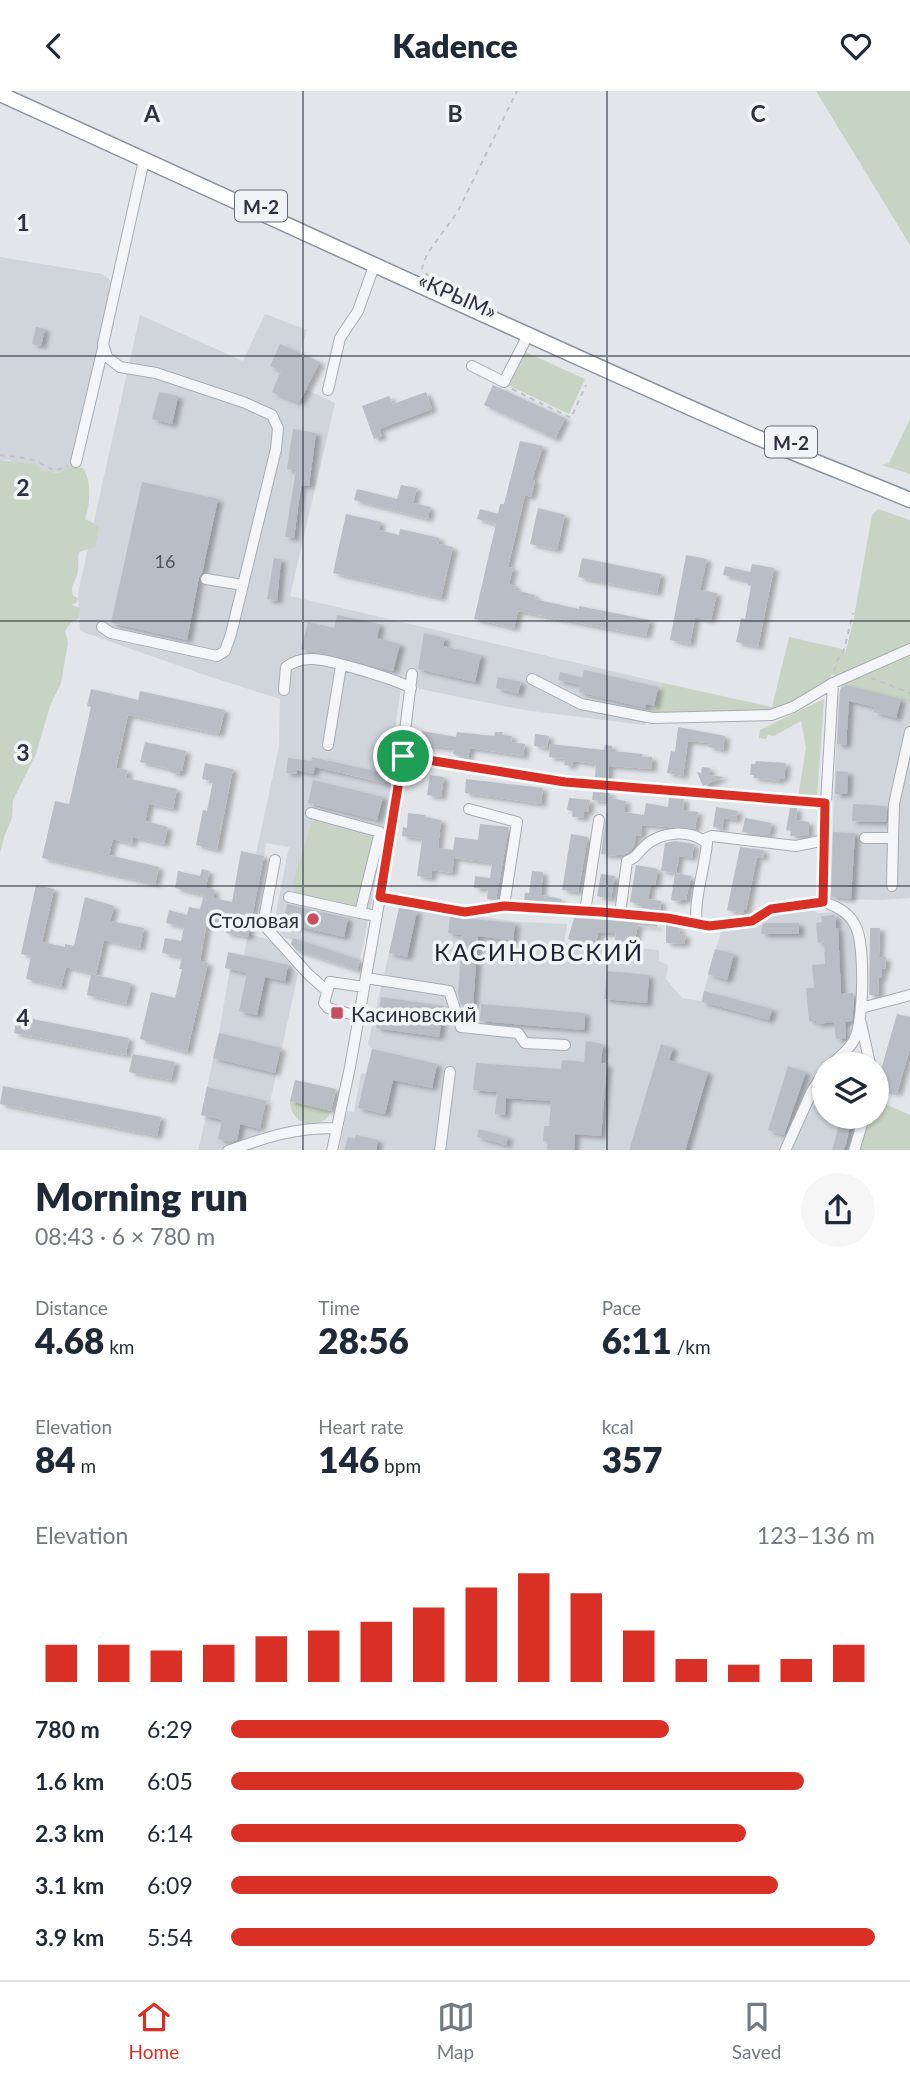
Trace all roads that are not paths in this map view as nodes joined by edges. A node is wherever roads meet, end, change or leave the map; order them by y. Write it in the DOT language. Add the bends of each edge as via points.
graph roads {
  1 [pos="9,91"];
  2 [pos="0,94"];
  3 [pos="144,160"];
  4 [pos="374,266"];
  5 [pos="529,334"];
  6 [pos="103,344"];
  7 [pos="472,366"];
  8 [pos="328,390"];
  9 [pos="76,462"];
  10 [pos="910,491"];
  11 [pos="910,500"];
  12 [pos="206,579"];
  13 [pos="243,586"];
  14 [pos="102,627"];
  15 [pos="910,649"];
  16 [pos="341,666"];
  17 [pos="412,674"];
  18 [pos="532,679"];
  19 [pos="833,683"];
  20 [pos="411,688"];
  21 [pos="284,690"];
  22 [pos="910,732"];
  23 [pos="328,745"];
  24 [pos="403,756"];
  25 [pos="825,803"];
  26 [pos="469,809"];
  27 [pos="311,813"];
  28 [pos="598,820"];
  29 [pos="865,838"];
  30 [pos="893,838"];
  31 [pos="825,840"];
  32 [pos="707,843"];
  33 [pos="275,860"];
  34 [pos="892,886"];
  35 [pos="289,897"];
  36 [pos="380,897"];
  37 [pos="823,902"];
  38 [pos="504,906"];
  39 [pos="585,912"];
  40 [pos="360,913"];
  41 [pos="620,914"];
  42 [pos="377,916"];
  43 [pos="697,924"];
  44 [pos="365,982"];
  45 [pos="326,990"];
  46 [pos="910,995"];
  47 [pos="861,1008"];
  48 [pos="358,1016"];
  49 [pos="861,1023"];
  50 [pos="565,1045"];
  51 [pos="843,1052"];
  52 [pos="867,1052"];
  53 [pos="450,1072"];
  54 [pos="812,1091"];
  55 [pos="335,1128"];
  56 [pos="860,1129"];
  57 [pos="228,1150"];
  58 [pos="332,1150"];
  59 [pos="440,1150"];
  60 [pos="785,1150"];
  61 [pos="854,1150"];
  1 -- 10 [label="highway, «КРЫМ» / М-2" via="671,391"];
  2 -- 3 [label="highway"];
  3 -- 4 [label="highway"];
  3 -- 6 [label="street"];
  4 -- 5 [label="highway"];
  4 -- 8 [label="street" via="358,311 340,338"];
  5 -- 7 [label="street" via="504,382"];
  5 -- 11 [label="highway" via="731,426"];
  6 -- 9 [label="street"];
  6 -- 13 [label="street" via="107,357 120,367 156,373 272,415 278,428 276,449"];
  12 -- 13 [label="street"];
  13 -- 14 [label="street" via="232,634 225,651 217,656 111,633"];
  15 -- 19 [label="street"];
  16 -- 20 [label="street"];
  16 -- 21 [label="street" via="314,658 294,661 286,667"];
  16 -- 23 [label="street"];
  17 -- 20 [label="street"];
  18 -- 19 [label="street" via="581,704 653,718 771,715"];
  19 -- 25 [label="street"];
  20 -- 24 [label="street"];
  22 -- 30 [label="street" via="894,804"];
  24 -- 25 [label="street" via="565,782"];
  24 -- 36 [label="street"];
  25 -- 31 [label="street"];
  26 -- 38 [label="street" via="517,822"];
  27 -- 40 [label="street" via="380,832"];
  28 -- 39 [label="street"];
  29 -- 30 [label="street"];
  30 -- 34 [label="street"];
  31 -- 32 [label="street" via="796,846 712,836"];
  31 -- 37 [label="street"];
  32 -- 41 [label="street" via="666,834 644,846 636,859 627,861"];
  32 -- 43 [label="street" via="695,911"];
  33 -- 45 [label="street" via="263,924"];
  35 -- 40 [label="street"];
  36 -- 38 [label="street" via="465,912"];
  36 -- 42 [label="street"];
  37 -- 43 [label="street" via="771,909 752,921"];
  37 -- 47 [label="street" via="848,915 856,926"];
  38 -- 39 [label="street"];
  39 -- 41 [label="street"];
  40 -- 42 [label="street"];
  41 -- 43 [label="street"];
  42 -- 44 [label="street"];
  44 -- 45 [label="street" via="330,982"];
  44 -- 48 [label="street"];
  44 -- 50 [label="street" via="449,991 461,1027 518,1033 525,1043"];
  45 -- 48 [label="street" via="328,1008"];
  46 -- 47 [label="street"];
  47 -- 49 [label="street"];
  48 -- 55 [label="street"];
  49 -- 51 [label="street"];
  49 -- 52 [label="street"];
  53 -- 59 [label="street"];
  54 -- 60 [label="street"];
  55 -- 57 [label="street" via="279,1133"];
  55 -- 58 [label="street"];
  56 -- 61 [label="street"];
}
